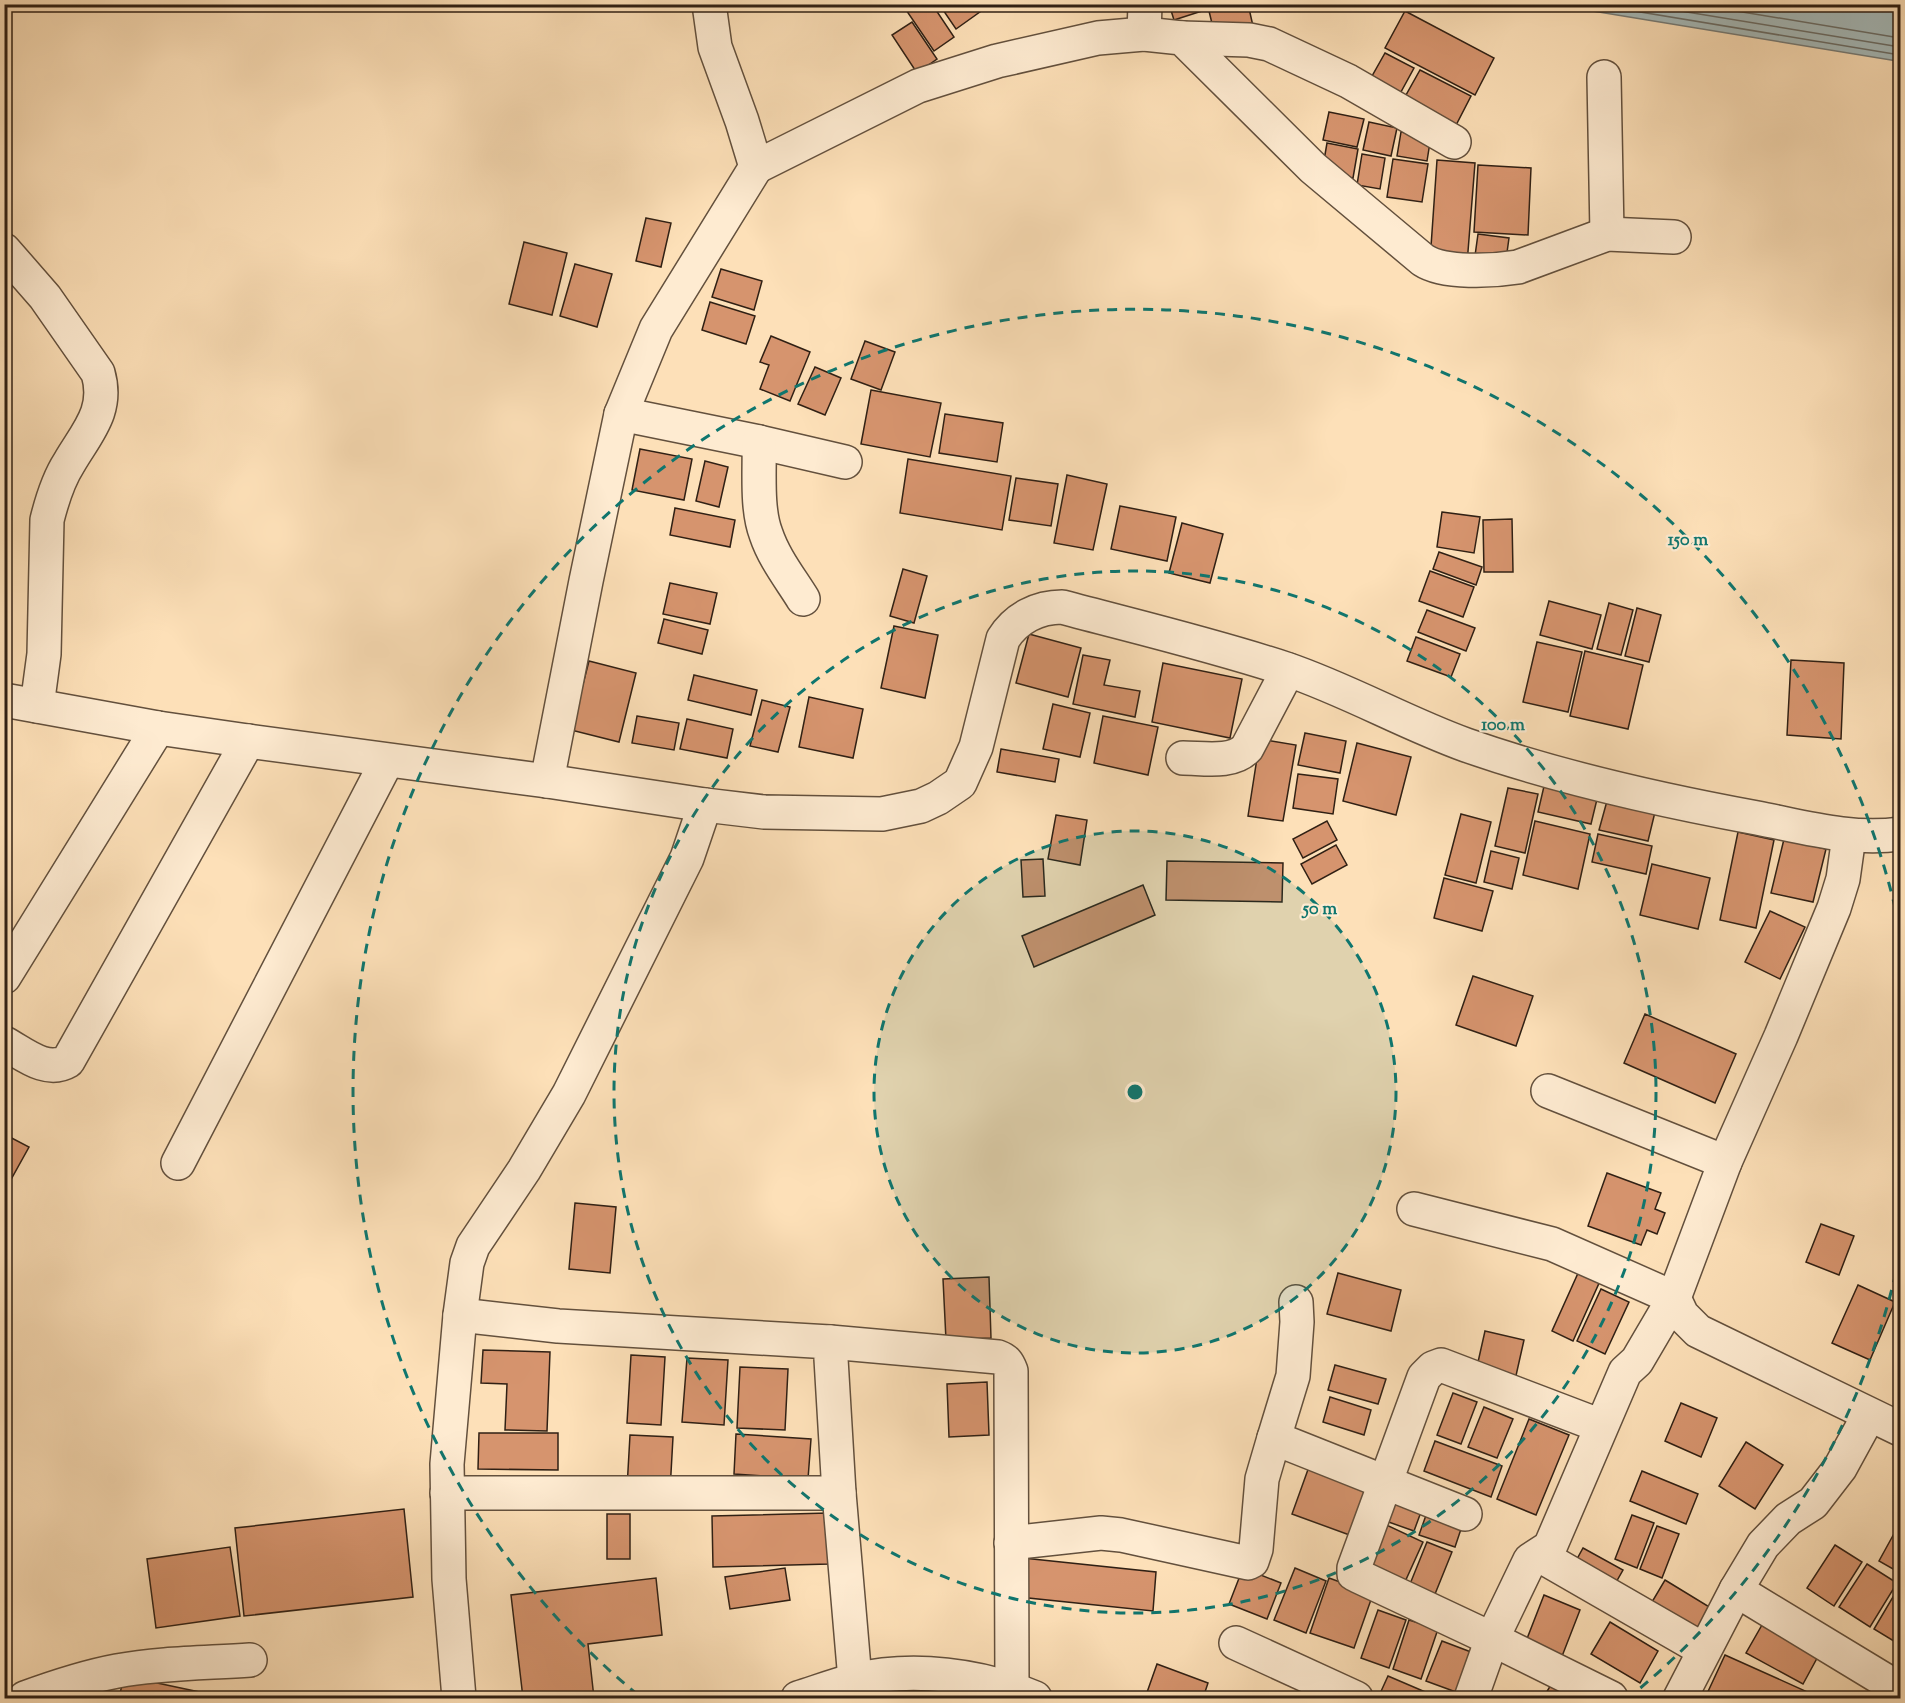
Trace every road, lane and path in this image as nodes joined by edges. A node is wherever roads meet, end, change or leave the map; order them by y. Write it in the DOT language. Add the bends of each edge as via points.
graph roads {
  1 [pos="709,4"];
  2 [pos="1144,19"];
  3 [pos="1182,38"];
  4 [pos="1604,77"];
  5 [pos="1454,142"];
  6 [pos="756,167"];
  7 [pos="1607,234"];
  8 [pos="1674,237"];
  9 [pos="4,250"];
  10 [pos="621,414"];
  11 [pos="759,442"];
  12 [pos="845,462"];
  13 [pos="803,599"];
  14 [pos="1288,670"];
  15 [pos="4,700"];
  16 [pos="37,706"];
  17 [pos="158,728"];
  18 [pos="248,741"];
  19 [pos="1183,758"];
  20 [pos="387,761"];
  21 [pos="547,781"];
  22 [pos="704,809"];
  23 [pos="1900,834"];
  24 [pos="1849,836"];
  25 [pos="4,976"];
  26 [pos="4,1043"];
  27 [pos="1548,1091"];
  28 [pos="178,1162"];
  29 [pos="1725,1162"];
  30 [pos="1414,1209"];
  31 [pos="1674,1298"];
  32 [pos="1296,1302"];
  33 [pos="460,1315"];
  34 [pos="830,1342"];
  35 [pos="1869,1415"];
  36 [pos="1601,1426"];
  37 [pos="1900,1429"];
  38 [pos="1274,1438"];
  39 [pos="1385,1482"];
  40 [pos="447,1493"];
  41 [pos="839,1493"];
  42 [pos="1465,1514"];
  43 [pos="1011,1543"];
  44 [pos="1539,1555"];
  45 [pos="1736,1590"];
  46 [pos="1492,1639"];
  47 [pos="1236,1643"];
  48 [pos="1704,1650"];
  49 [pos="250,1660"];
  50 [pos="855,1680"];
  51 [pos="1891,1684"];
  52 [pos="1024,1694"];
  53 [pos="25,1698"];
  54 [pos="459,1698"];
  55 [pos="798,1698"];
  56 [pos="1356,1698"];
  57 [pos="1471,1698"];
  58 [pos="1611,1698"];
  59 [pos="1680,1698"];
  1 -- 6 [label="street" via="715,47"];
  2 -- 3 [label="street"];
  2 -- 6 [label="street" via="1098,38 1008,58 918,86"];
  3 -- 5 [label="street" via="1269,44 1348,81"];
  3 -- 7 [label="street" via="1313,168 1428,263 1438,267 1506,269"];
  4 -- 7 [label="street"];
  6 -- 10 [label="street" via="657,329"];
  7 -- 8 [label="street"];
  9 -- 16 [label="street" via="45,297 98,373 101,385 96,420 61,477 47,520 44,654"];
  10 -- 11 [label="street"];
  10 -- 21 [label="street"];
  11 -- 12 [label="street"];
  11 -- 13 [label="street" via="761,510 766,534"];
  14 -- 19 [label="street" via="1242,753 1230,758"];
  14 -- 22 [label="street" via="1062,607 1045,608 1016,623 1003,639 970,763 960,783 944,794 921,806 882,814"];
  14 -- 24 [label="street" via="1465,745 1515,760 1707,808"];
  15 -- 16 [label="street"];
  16 -- 17 [label="street"];
  17 -- 18 [label="street"];
  17 -- 25 [label="street"];
  18 -- 20 [label="street"];
  18 -- 26 [label="street" via="73,1054 63,1064 44,1065"];
  20 -- 21 [label="street"];
  20 -- 28 [label="street"];
  21 -- 22 [label="street"];
  22 -- 33 [label="street" via="687,858 569,1094 473,1246"];
  23 -- 24 [label="street"];
  24 -- 29 [label="street" via="1834,908"];
  27 -- 29 [label="street"];
  29 -- 31 [label="street"];
  30 -- 31 [label="street" via="1552,1244"];
  31 -- 35 [label="street" via="1682,1315 1698,1331"];
  31 -- 36 [label="street" via="1637,1361 1625,1372"];
  32 -- 38 [label="street" via="1293,1376"];
  33 -- 34 [label="street" via="558,1326"];
  33 -- 40 [label="street"];
  34 -- 41 [label="street"];
  34 -- 43 [label="street" via="998,1357 1007,1362 1011,1371"];
  35 -- 37 [label="street"];
  35 -- 45 [label="street" via="1833,1477 1813,1503 1788,1519 1763,1545"];
  36 -- 39 [label="street" via="1441,1365 1424,1377"];
  36 -- 44 [label="street" via="1550,1547"];
  38 -- 39 [label="street"];
  38 -- 43 [label="street" via="1262,1479 1256,1549 1248,1563 1101,1533"];
  39 -- 42 [label="street"];
  39 -- 46 [label="street" via="1354,1574"];
  40 -- 41 [label="street"];
  40 -- 54 [label="street" via="449,1579"];
  41 -- 50 [label="street"];
  43 -- 52 [label="street"];
  44 -- 46 [label="street" via="1530,1560"];
  44 -- 48 [label="street"];
  45 -- 48 [label="street"];
  45 -- 51 [label="street"];
  46 -- 57 [label="street"];
  46 -- 58 [label="street"];
  47 -- 56 [label="street"];
  48 -- 59 [label="street"];
  49 -- 53 [label="street" via="116,1671"];
  50 -- 52 [label="street" via="923,1673 963,1678"];
  50 -- 55 [label="street"];
}
